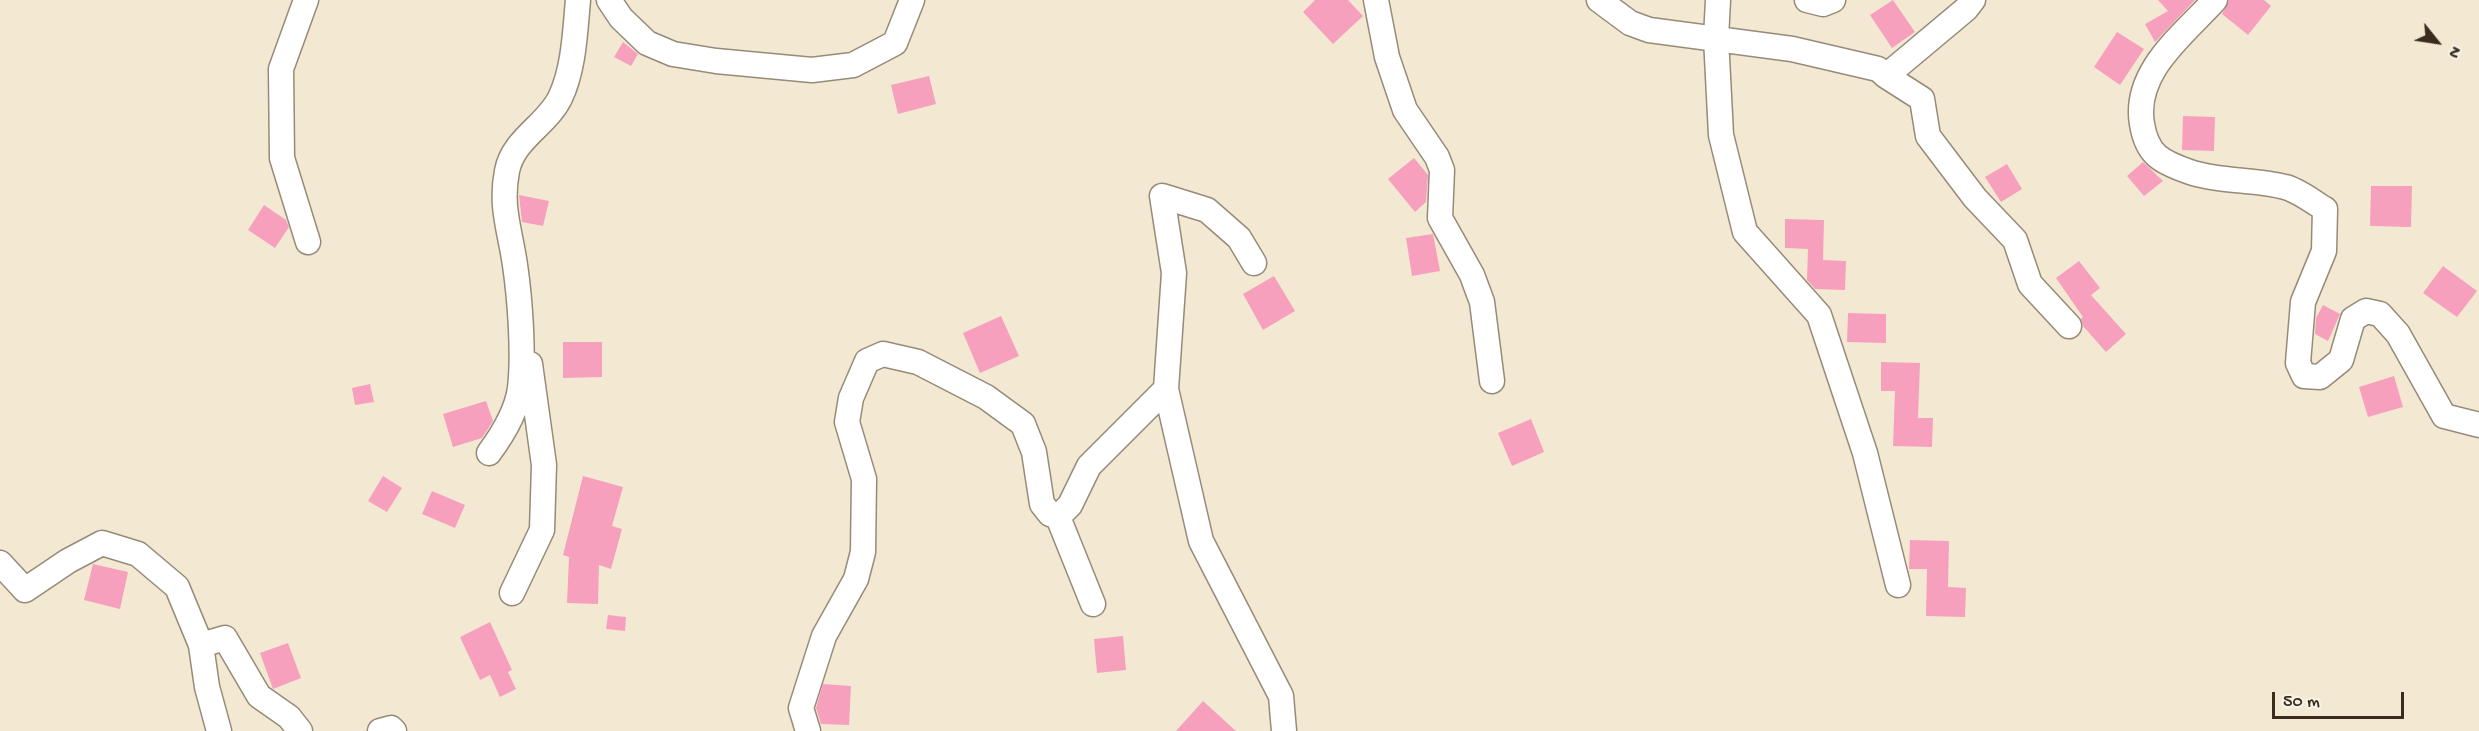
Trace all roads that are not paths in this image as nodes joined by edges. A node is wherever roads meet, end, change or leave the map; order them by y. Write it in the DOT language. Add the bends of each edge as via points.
graph roads {
  1 [pos="306,0"];
  2 [pos="578,0"];
  3 [pos="609,0"];
  4 [pos="912,0"];
  5 [pos="1376,0"];
  6 [pos="1599,0"];
  7 [pos="1718,0"];
  8 [pos="1807,0"];
  9 [pos="1833,0"];
  10 [pos="1973,0"];
  11 [pos="2215,0"];
  12 [pos="1716,39"];
  13 [pos="1886,76"];
  14 [pos="308,242"];
  15 [pos="1254,263"];
  16 [pos="520,326"];
  17 [pos="2069,326"];
  18 [pos="1492,381"];
  19 [pos="1166,389"];
  20 [pos="2479,425"];
  21 [pos="489,453"];
  22 [pos="1058,517"];
  23 [pos="0,563"];
  24 [pos="1898,585"];
  25 [pos="512,593"];
  26 [pos="1093,604"];
  27 [pos="201,645"];
  28 [pos="219,731"];
  29 [pos="300,731"];
  30 [pos="380,731"];
  31 [pos="394,731"];
  32 [pos="808,731"];
  33 [pos="1284,731"];
  1 -- 14 [label="street" via="281,69 281,91 282,158"];
  2 -- 16 [label="street" via="574,43 559,99 539,126 520,142 507,168 503,205 515,265"];
  3 -- 4 [label="street" via="633,32 662,51 716,61 812,70 853,65 895,43"];
  5 -- 18 [label="street" via="1387,57 1405,110 1437,156 1442,170 1440,218 1472,275 1482,302"];
  6 -- 12 [label="street" via="1630,23 1649,30"];
  7 -- 12 [label="street"];
  8 -- 9 [label="street" via="1823,4"];
  10 -- 13 [label="street"];
  11 -- 20 [label="street" via="2145,82 2139,108 2144,141 2155,157 2191,172 2287,187 2325,209 2324,251 2303,302 2298,363 2304,376 2320,377 2341,360 2353,319 2366,311 2379,315 2398,334 2444,416"];
  12 -- 13 [label="street" via="1792,49 1878,69"];
  12 -- 24 [label="street" via="1721,135 1745,232 1819,315 1865,453"];
  13 -- 17 [label="street" via="1922,99 1928,136 1975,198 2015,240 2030,284"];
  15 -- 19 [label="street" via="1239,238 1207,210 1162,196 1174,273"];
  16 -- 21 [label="street" via="520,388 504,432"];
  16 -- 25 [label="street" via="533,377 544,465 542,530"];
  19 -- 22 [label="street" via="1089,466 1070,505"];
  19 -- 33 [label="street" via="1202,541 1281,696"];
  22 -- 26 [label="street"];
  22 -- 32 [label="street" via="1042,504 1034,452 1023,424 986,397 918,362 884,354 867,361 851,398 847,422 864,479 863,552 856,579 824,636 804,698 801,708"];
  23 -- 27 [label="street" via="25,590 102,543 138,554 177,587"];
  27 -- 28 [label="street"];
  27 -- 29 [label="street" via="225,638 258,696 289,717"];
  30 -- 31 [label="street"];
}
